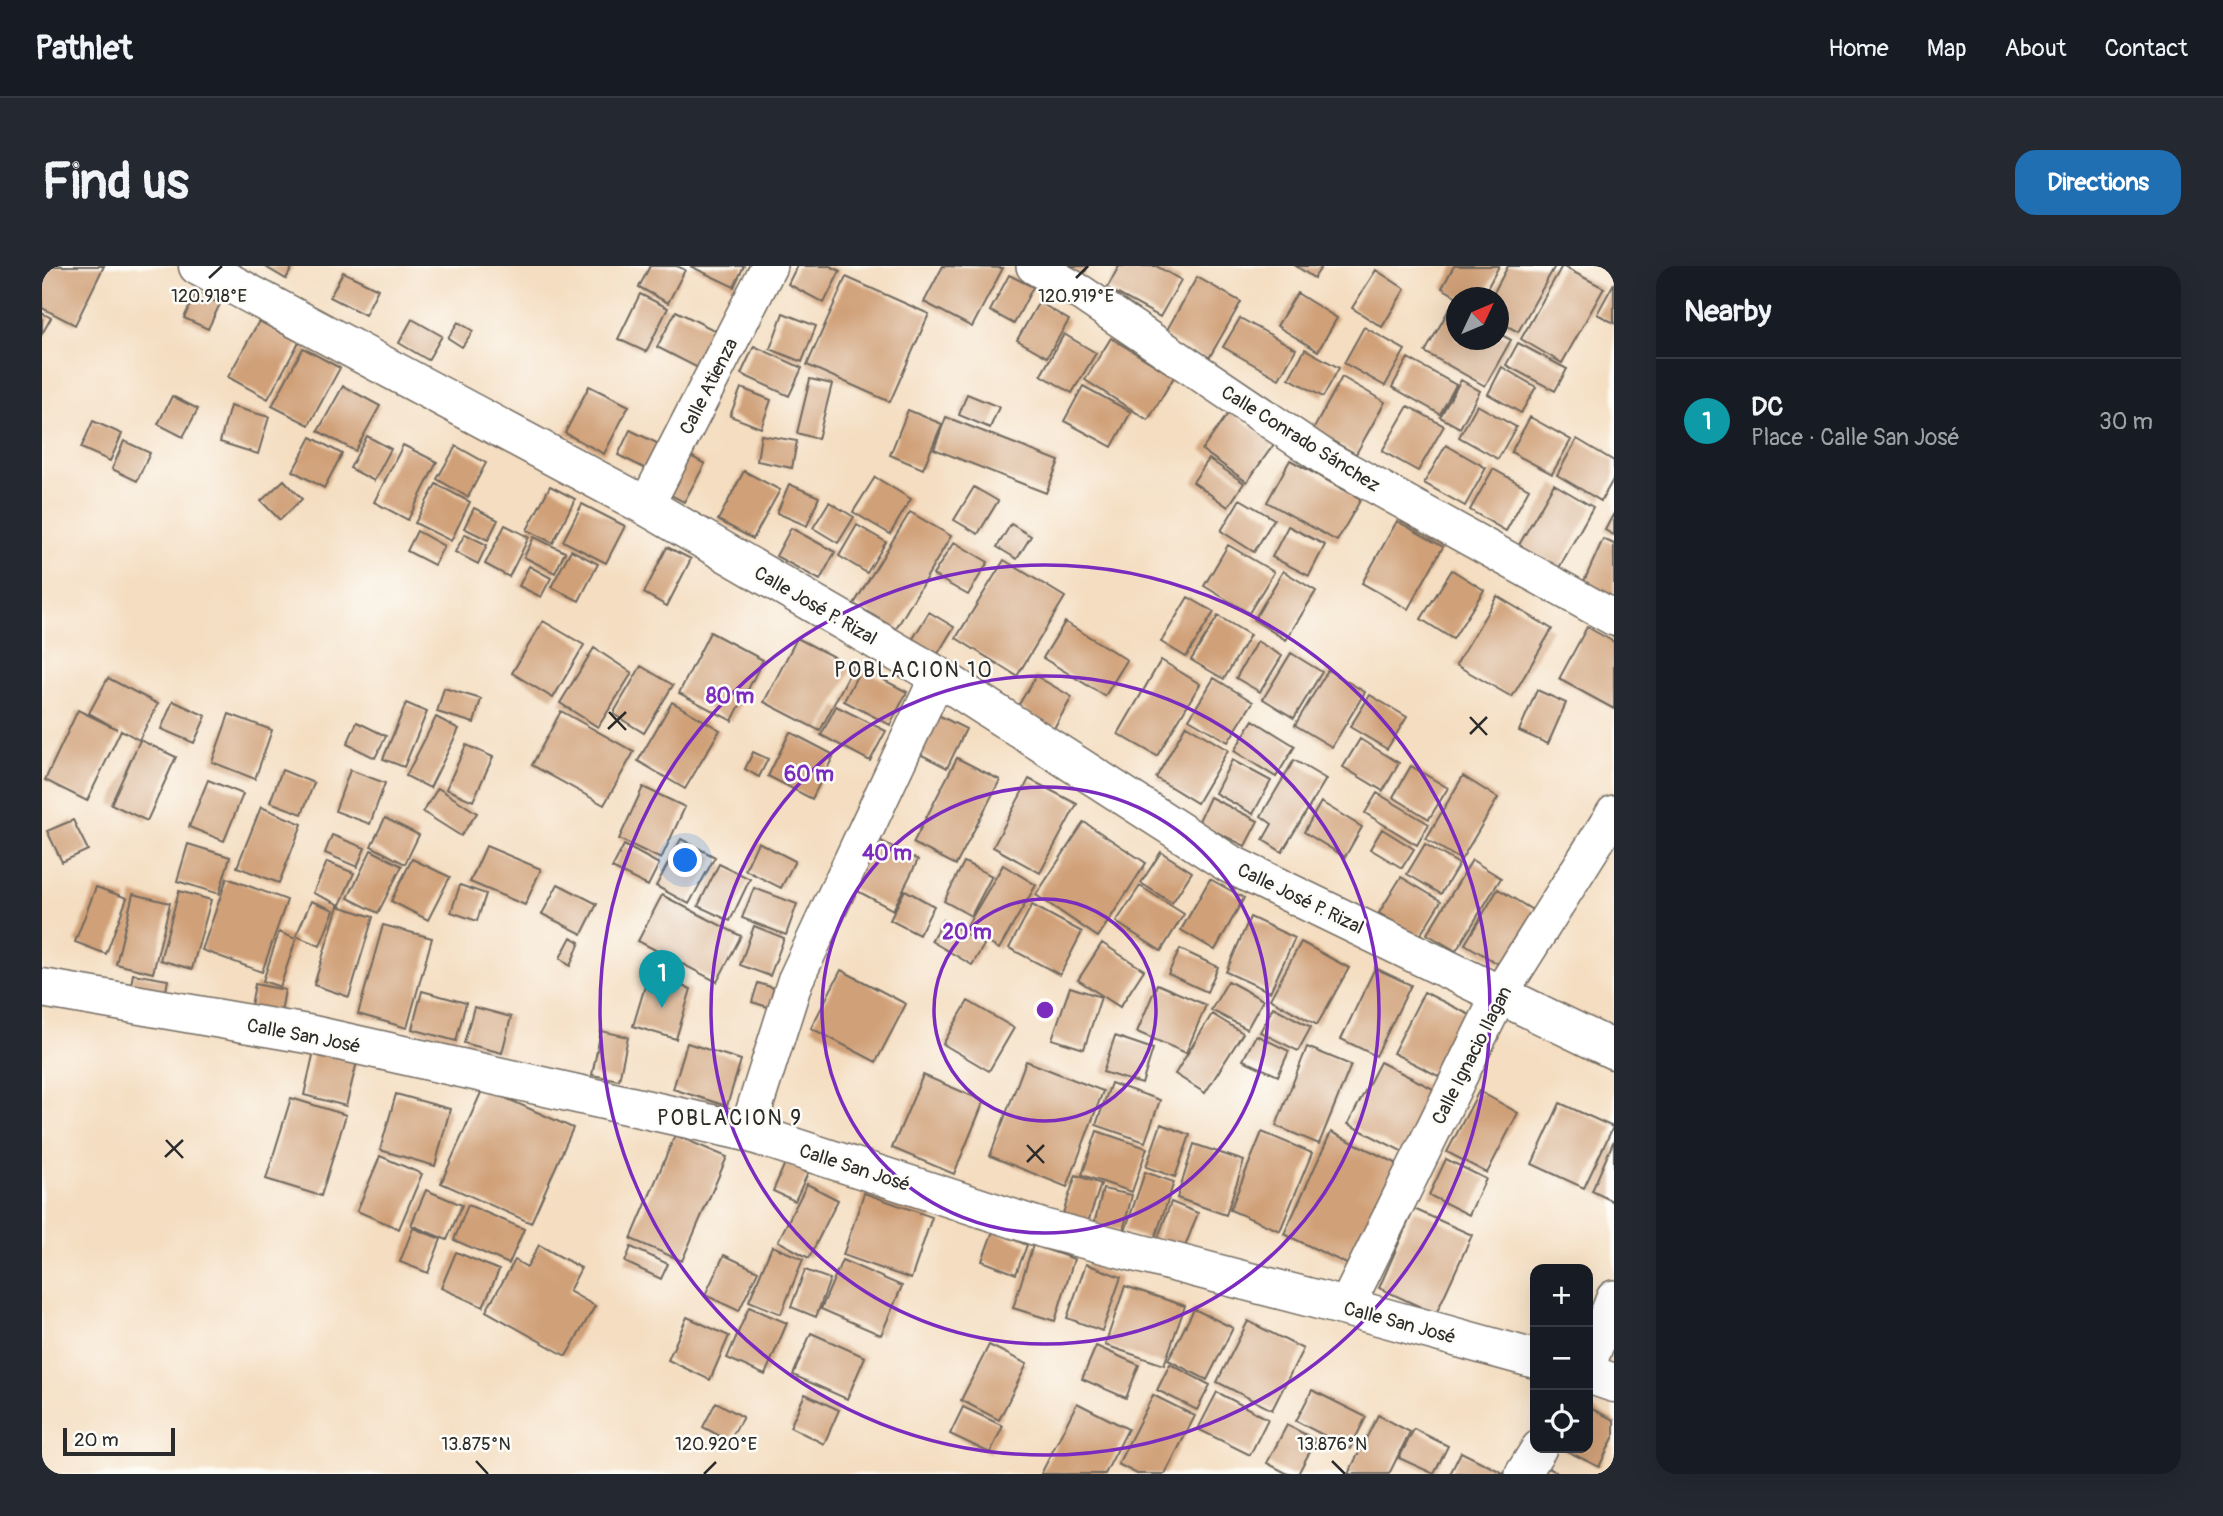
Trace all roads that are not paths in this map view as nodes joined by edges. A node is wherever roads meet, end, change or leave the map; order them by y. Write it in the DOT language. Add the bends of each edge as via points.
graph roads {
  1 [pos="198,266"];
  2 [pos="769,266"];
  3 [pos="1034,266"];
  4 [pos="646,506"];
  5 [pos="1614,618"];
  6 [pos="938,676"];
  7 [pos="1614,813"];
  8 [pos="42,988"];
  9 [pos="1500,994"];
  10 [pos="1614,1050"];
  11 [pos="747,1132"];
  12 [pos="1614,1298"];
  13 [pos="1346,1307"];
  14 [pos="1593,1353"];
  15 [pos="1530,1358"];
  16 [pos="1593,1376"];
  17 [pos="1614,1383"];
  18 [pos="1536,1453"];
  19 [pos="1523,1474"];
  1 -- 4 [label="main road, Calle José P. Rizal"];
  2 -- 4 [label="street, Calle Atienza"];
  3 -- 5 [label="street, Calle Conrado Sánchez" via="1327,459"];
  4 -- 6 [label="main road, Calle José P. Rizal"];
  6 -- 9 [label="main road, Calle José P. Rizal" via="1230,864"];
  6 -- 11 [label="street" via="795,981"];
  7 -- 9 [label="street, Calle Ignacio Ilagan"];
  8 -- 11 [label="main road, Calle San José" via="313,1035"];
  9 -- 10 [label="main road, Calle José P. Rizal"];
  9 -- 13 [label="street, Calle Ignacio Ilagan"];
  11 -- 13 [label="main road, Calle San José" via="1042,1228"];
  12 -- 14 [label="street"];
  13 -- 15 [label="main road, Calle San José"];
  16 -- 17 [label="main road"];
  18 -- 19 [label="street"];
}
